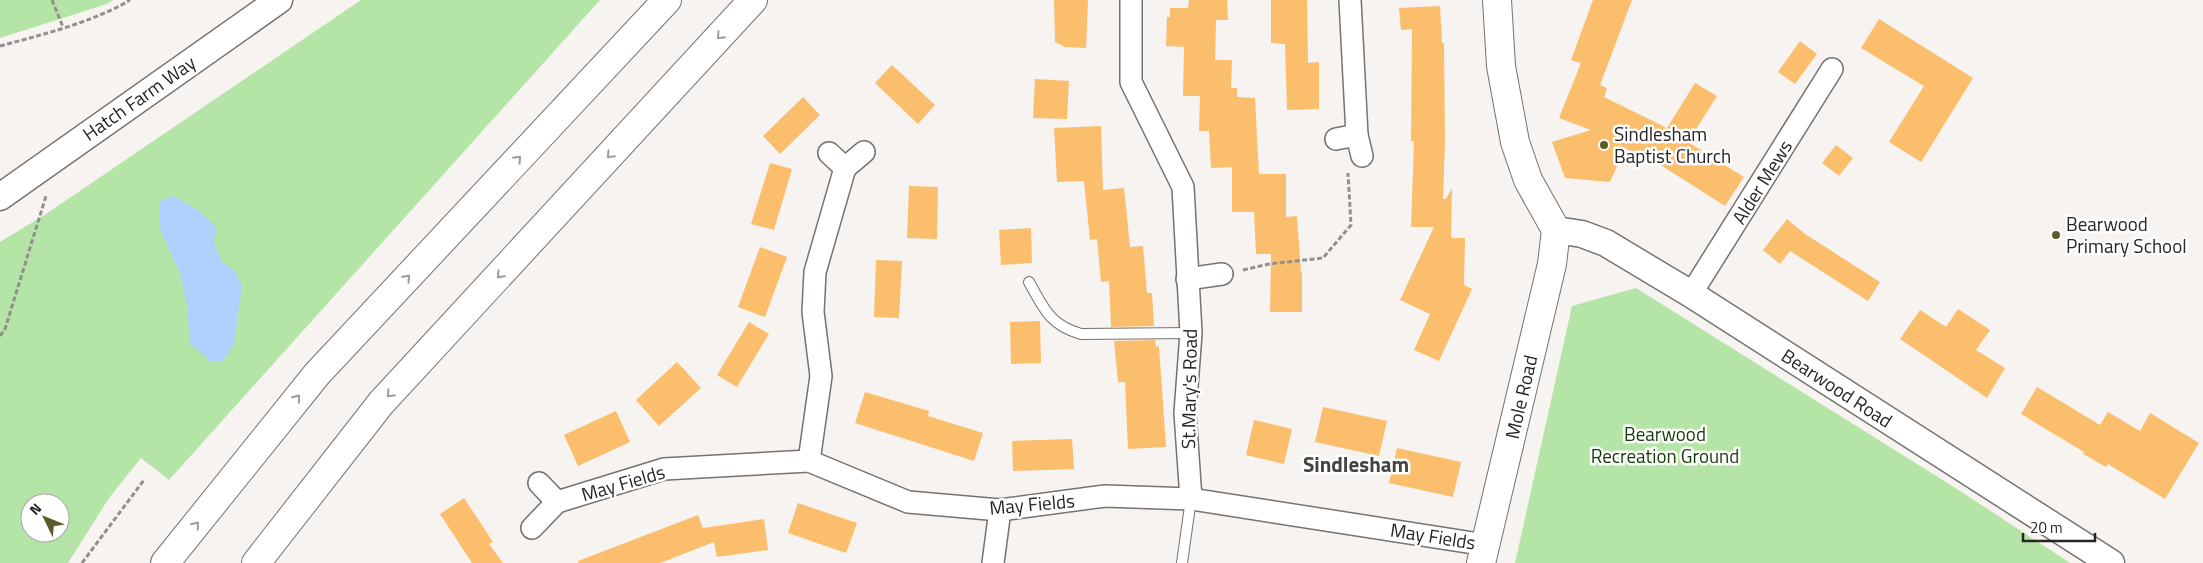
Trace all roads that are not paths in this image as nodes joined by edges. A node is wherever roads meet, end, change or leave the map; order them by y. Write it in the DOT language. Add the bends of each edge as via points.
graph roads {
  1 [pos="279,0"];
  2 [pos="667,0"];
  3 [pos="753,0"];
  4 [pos="1131,0"];
  5 [pos="1350,0"];
  6 [pos="1497,0"];
  7 [pos="1832,69"];
  8 [pos="1357,135"];
  9 [pos="1336,139"];
  10 [pos="864,152"];
  11 [pos="829,153"];
  12 [pos="1362,156"];
  13 [pos="845,168"];
  14 [pos="0,197"];
  15 [pos="1556,230"];
  16 [pos="1222,274"];
  17 [pos="1187,279"];
  18 [pos="1029,282"];
  19 [pos="1691,294"];
  20 [pos="1190,333"];
  21 [pos="808,461"];
  22 [pos="539,483"];
  23 [pos="1192,498"];
  24 [pos="557,502"];
  25 [pos="1000,510"];
  26 [pos="532,528"];
  27 [pos="1484,554"];
  28 [pos="165,563"];
  29 [pos="256,563"];
  30 [pos="993,563"];
  31 [pos="1182,563"];
  32 [pos="2111,563"];
  1 -- 14 [label="street, Hatch Farm Way"];
  28 -- 2 [label="main road, one-way" via="317,374"];
  3 -- 29 [label="main road, one-way" via="381,404"];
  4 -- 17 [label="street, St.Mary's Road" via="1131,82 1183,187"];
  5 -- 8 [label="street"];
  6 -- 15 [label="main road" via="1501,66 1515,142 1528,180"];
  7 -- 19 [label="street, Alder Mews"];
  8 -- 9 [label="street"];
  8 -- 12 [label="street"];
  10 -- 13 [label="street"];
  11 -- 13 [label="street"];
  13 -- 21 [label="street" via="815,272 814,312 820,376"];
  15 -- 19 [label="street, Bearwood Road" via="1582,234 1606,244"];
  15 -- 27 [label="main road, Mole Road" via="1552,264"];
  16 -- 17 [label="street"];
  17 -- 20 [label="street, St.Mary's Road"];
  18 -- 20 [label="lane" via="1048,317 1065,329 1081,334"];
  19 -- 32 [label="street, Bearwood Road"];
  20 -- 23 [label="street, St.Mary's Road" via="1185,413"];
  21 -- 24 [label="street, May Fields" via="664,469"];
  21 -- 25 [label="street, May Fields" via="908,502"];
  22 -- 24 [label="street, May Fields"];
  23 -- 25 [label="street, May Fields" via="1105,496"];
  23 -- 27 [label="street, May Fields"];
  23 -- 31 [label="lane"];
  24 -- 26 [label="street, May Fields"];
  25 -- 30 [label="street"];
}
